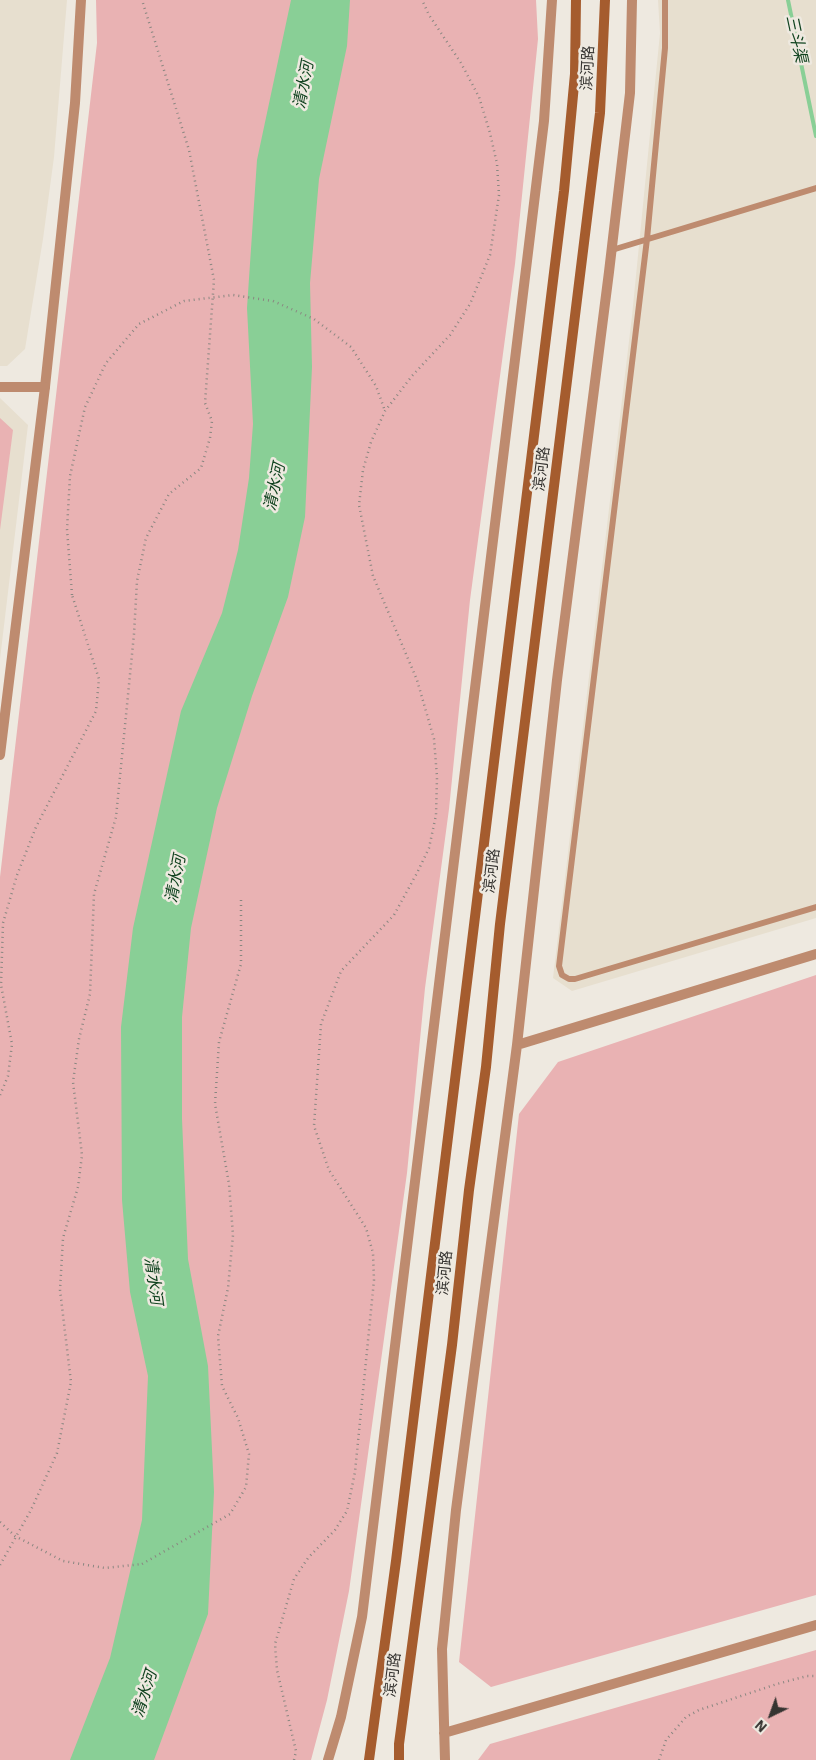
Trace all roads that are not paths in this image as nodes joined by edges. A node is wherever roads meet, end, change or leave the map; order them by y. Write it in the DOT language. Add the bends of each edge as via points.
graph roads {
  1 [pos="81,0"];
  2 [pos="552,0"];
  3 [pos="576,0"];
  4 [pos="605,0"];
  5 [pos="632,0"];
  6 [pos="665,0"];
  7 [pos="816,188"];
  8 [pos="647,239"];
  9 [pos="612,250"];
  10 [pos="0,387"];
  11 [pos="45,387"];
  12 [pos="0,755"];
  13 [pos="816,907"];
  14 [pos="816,954"];
  15 [pos="517,1045"];
  16 [pos="816,1625"];
  17 [pos="444,1733"];
  18 [pos="328,1760"];
  19 [pos="370,1760"];
  20 [pos="399,1760"];
  21 [pos="445,1760"];
  1 -- 11 [label="street" via="75,103"];
  2 -- 18 [label="street" via="544,122 364,1598"];
  3 -- 19 [label="main road, 滨河路" via="575,74 563,201"];
  4 -- 20 [label="main road, 滨河路" via="600,113"];
  5 -- 9 [label="street" via="630,93"];
  6 -- 8 [label="lane" via="666,48"];
  7 -- 8 [label="lane"];
  8 -- 9 [label="lane"];
  8 -- 13 [label="lane" via="559,966 562,975 575,979"];
  9 -- 15 [label="street" via="557,680"];
  10 -- 11 [label="street"];
  11 -- 12 [label="street"];
  14 -- 15 [label="street"];
  15 -- 17 [label="street" via="456,1510 442,1649"];
  16 -- 17 [label="street"];
  17 -- 21 [label="street"];
}
